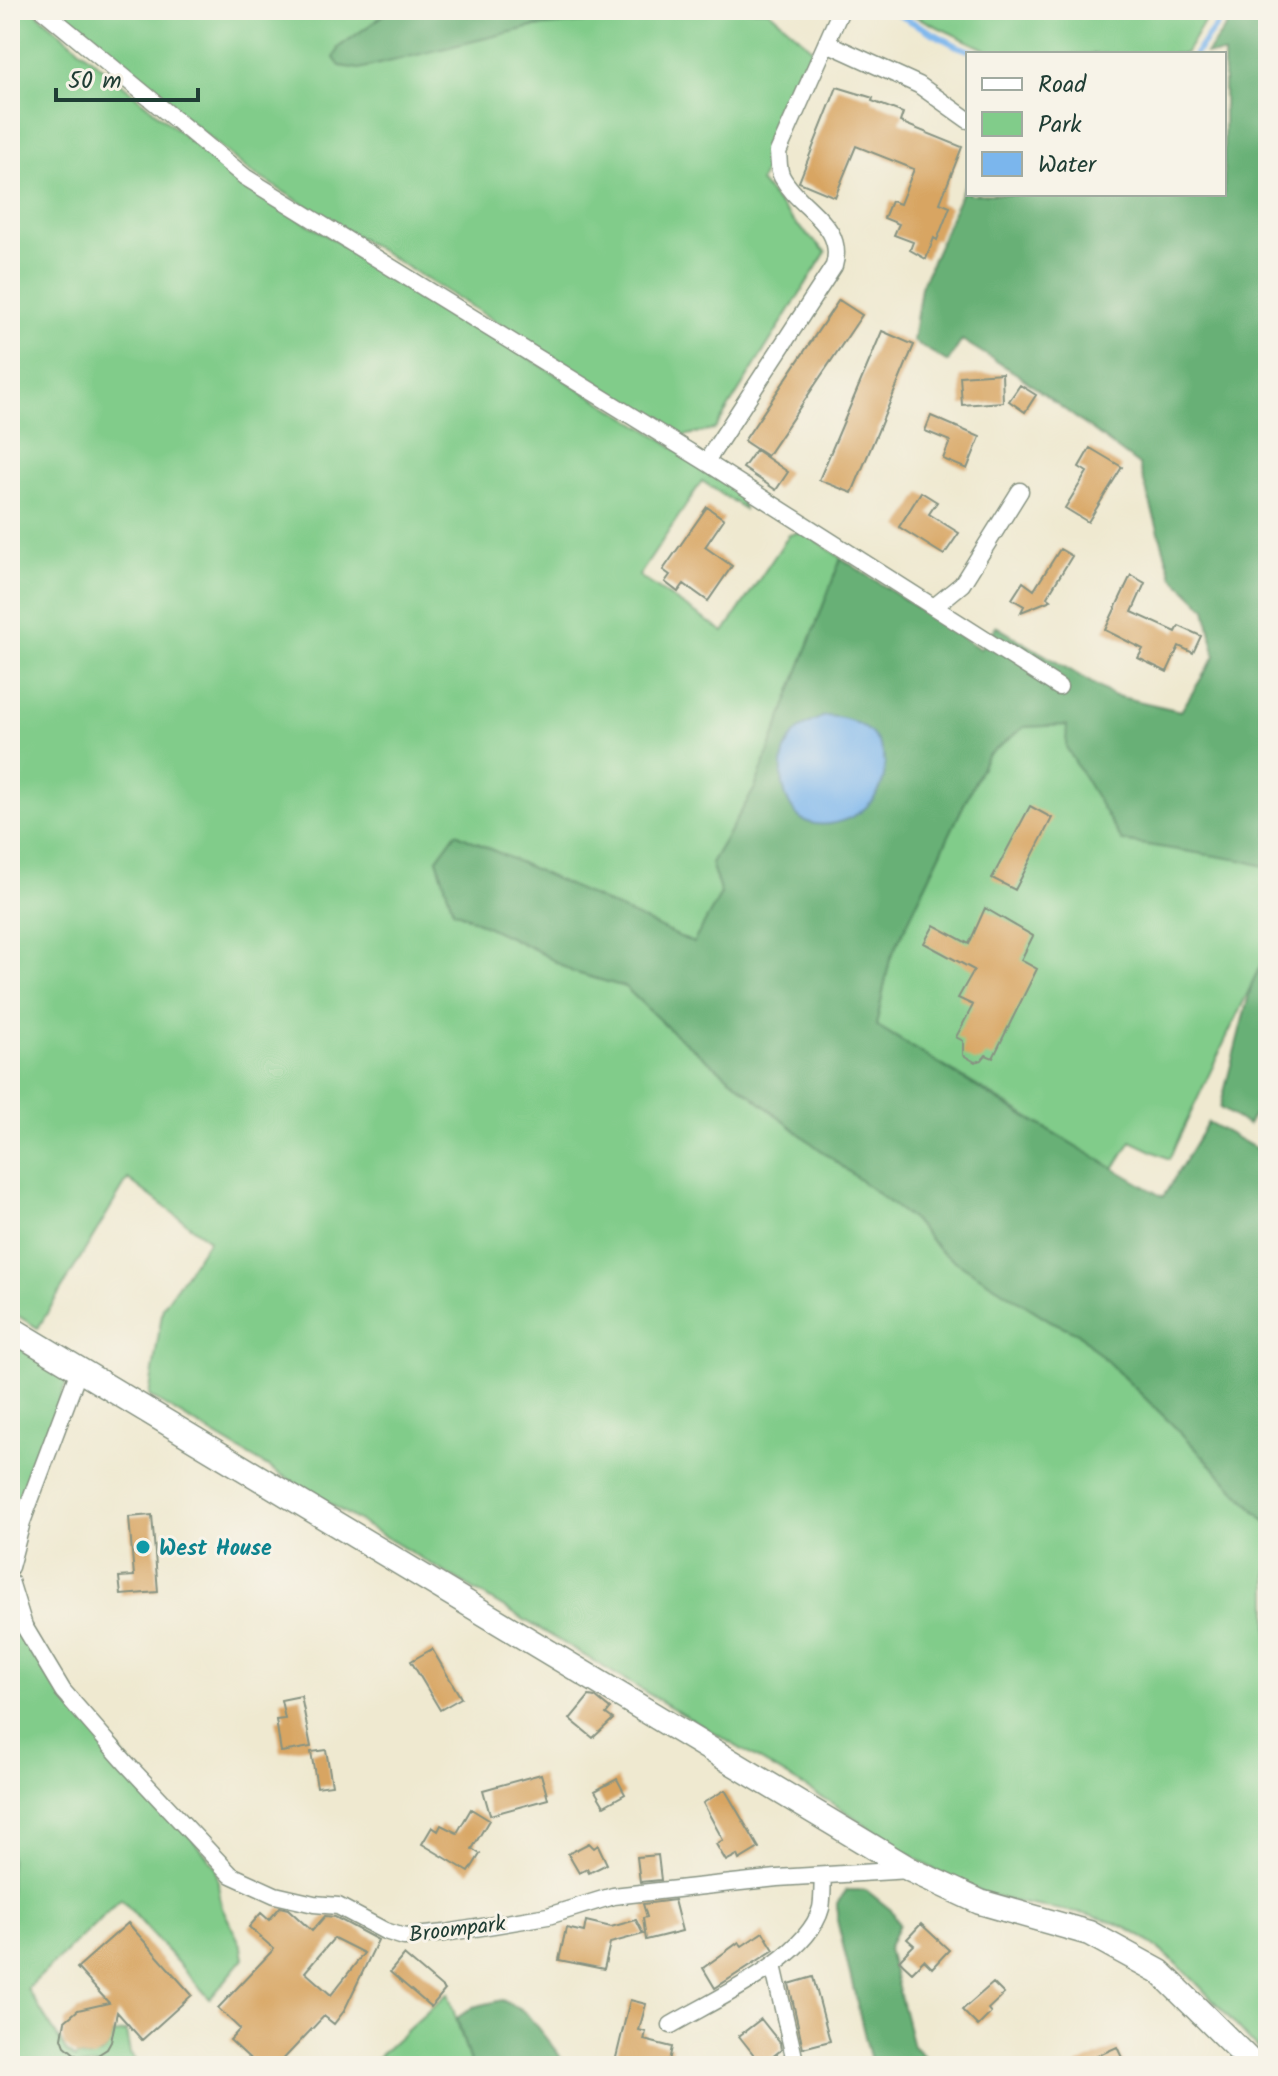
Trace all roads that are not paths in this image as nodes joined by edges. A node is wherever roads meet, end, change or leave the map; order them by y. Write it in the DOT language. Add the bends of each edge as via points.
graph roads {
  1 [pos="43,10"];
  2 [pos="841,10"];
  3 [pos="827,43"];
  4 [pos="966,119"];
  5 [pos="706,462"];
  6 [pos="1020,491"];
  7 [pos="934,607"];
  8 [pos="1059,687"];
  9 [pos="10,1328"];
  10 [pos="79,1370"];
  11 [pos="10,1567"];
  12 [pos="10,1581"];
  13 [pos="911,1870"];
  14 [pos="823,1877"];
  15 [pos="773,1965"];
  16 [pos="671,2025"];
  17 [pos="795,2061"];
  18 [pos="1255,2066"];
  1 -- 5 [label="street" via="245,177"];
  2 -- 3 [label="street"];
  3 -- 4 [label="street" via="919,85"];
  3 -- 5 [label="street" via="778,152 780,174 833,234 839,251"];
  5 -- 7 [label="street"];
  6 -- 7 [label="street" via="962,584"];
  7 -- 8 [label="street"];
  9 -- 10 [label="main road"];
  10 -- 11 [label="street"];
  10 -- 13 [label="main road"];
  12 -- 14 [label="street, Broompark" via="24,1626 63,1691 231,1875 275,1895 338,1906 404,1937 548,1916 613,1896"];
  13 -- 14 [label="street, Broompark"];
  13 -- 18 [label="main road" via="980,1902 1089,1933 1160,1972"];
  14 -- 15 [label="street" via="821,1908 813,1926"];
  15 -- 16 [label="street"];
  15 -- 17 [label="street"];
}
